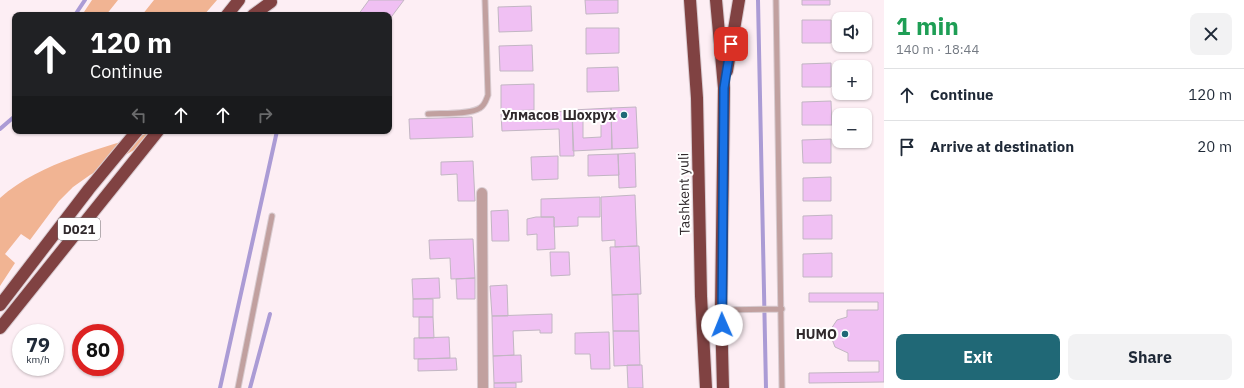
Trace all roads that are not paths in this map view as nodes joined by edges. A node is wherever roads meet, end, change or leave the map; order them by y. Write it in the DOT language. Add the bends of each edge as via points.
graph roads {
  1 [pos="238,0"];
  2 [pos="485,0"];
  3 [pos="690,0"];
  4 [pos="716,0"];
  5 [pos="738,0"];
  6 [pos="776,0"];
  7 [pos="272,1"];
  8 [pos="229,12"];
  9 [pos="257,12"];
  10 [pos="263,12"];
  11 [pos="724,88"];
  12 [pos="428,114"];
  13 [pos="135,134"];
  14 [pos="156,134"];
  15 [pos="482,193"];
  16 [pos="272,216"];
  17 [pos="0,305"];
  18 [pos="782,309"];
  19 [pos="721,310"];
  20 [pos="0,328"];
  21 [pos="238,388"];
  22 [pos="483,388"];
  23 [pos="706,388"];
  24 [pos="723,388"];
  25 [pos="782,388"];
  1 -- 8 [label="highway"];
  2 -- 12 [label="lane" via="488,95 485,103 479,109 467,112"];
  3 -- 23 [label="highway, Tashkent yuli" via="696,98 700,296"];
  4 -- 11 [label="highway"];
  5 -- 11 [label="highway"];
  6 -- 18 [label="lane"];
  7 -- 9 [label="highway"];
  7 -- 10 [label="highway"];
  11 -- 19 [label="highway"];
  13 -- 17 [label="highway, D021"];
  14 -- 20 [label="highway, D021"];
  15 -- 22 [label="street"];
  16 -- 21 [label="lane"];
  18 -- 19 [label="lane"];
  18 -- 25 [label="lane"];
  19 -- 24 [label="highway"];
}
